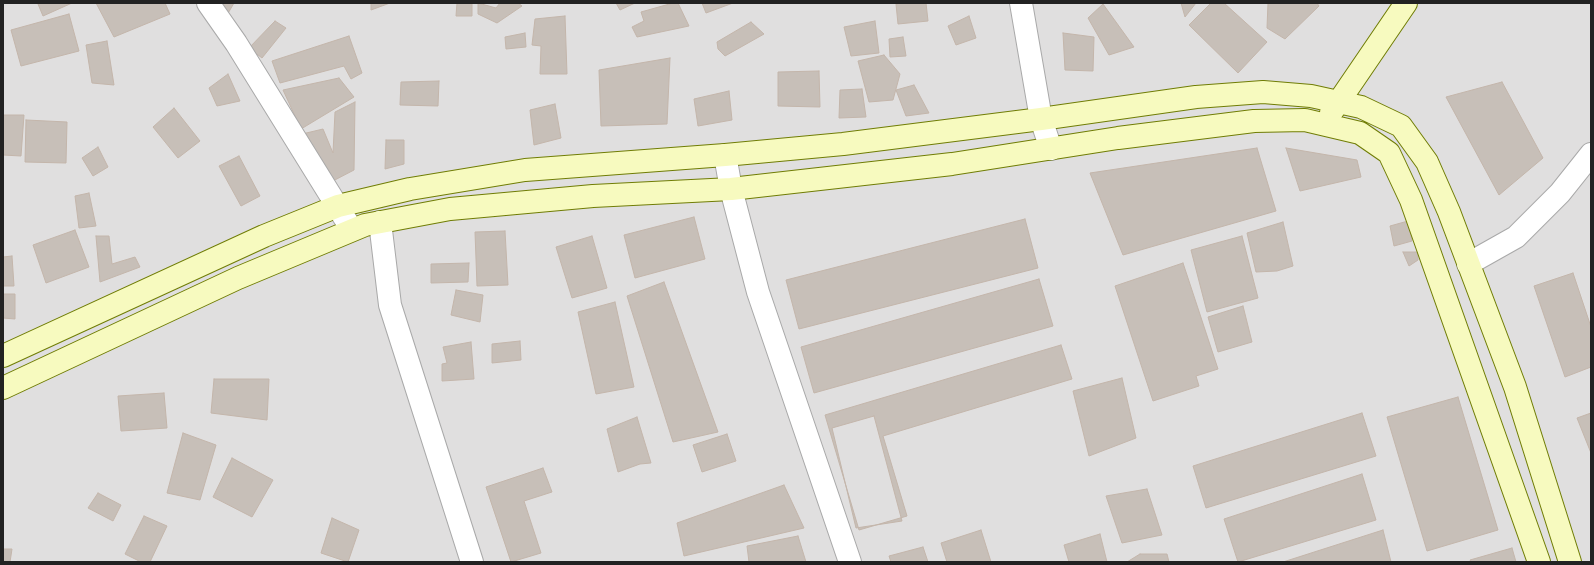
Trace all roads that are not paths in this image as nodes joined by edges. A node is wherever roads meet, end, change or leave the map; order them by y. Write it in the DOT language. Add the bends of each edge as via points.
graph roads {
  1 [pos="208,3"];
  2 [pos="1021,3"];
  3 [pos="1406,3"];
  4 [pos="1338,102"];
  5 [pos="1041,119"];
  6 [pos="1324,125"];
  7 [pos="1051,149"];
  8 [pos="1591,154"];
  9 [pos="725,155"];
  10 [pos="731,189"];
  11 [pos="338,206"];
  12 [pos="380,222"];
  13 [pos="352,230"];
  14 [pos="1468,264"];
  15 [pos="3,356"];
  16 [pos="3,388"];
  17 [pos="472,562"];
  18 [pos="850,562"];
  19 [pos="1539,562"];
  20 [pos="1570,562"];
  1 -- 11 [label="street" via="236,43"];
  2 -- 5 [label="street"];
  3 -- 4 [label="street"];
  4 -- 5 [label="street" via="1311,96 1263,92 1196,97"];
  4 -- 6 [label="street"];
  4 -- 14 [label="street" via="1361,107 1401,126 1427,162"];
  5 -- 7 [label="street"];
  5 -- 9 [label="street" via="843,144"];
  6 -- 7 [label="street" via="1305,120 1254,121"];
  6 -- 19 [label="street" via="1360,133 1389,153 1411,200"];
  7 -- 10 [label="street" via="952,164"];
  8 -- 14 [label="street" via="1560,193 1516,237"];
  9 -- 10 [label="street"];
  9 -- 11 [label="street" via="525,170 410,189"];
  10 -- 12 [label="street" via="594,196 458,208"];
  10 -- 18 [label="street" via="758,292"];
  11 -- 13 [label="street"];
  11 -- 15 [label="street" via="264,236"];
  12 -- 13 [label="street"];
  12 -- 17 [label="street" via="390,305"];
  13 -- 16 [label="street" via="238,278"];
  14 -- 20 [label="street" via="1514,387"];
}
